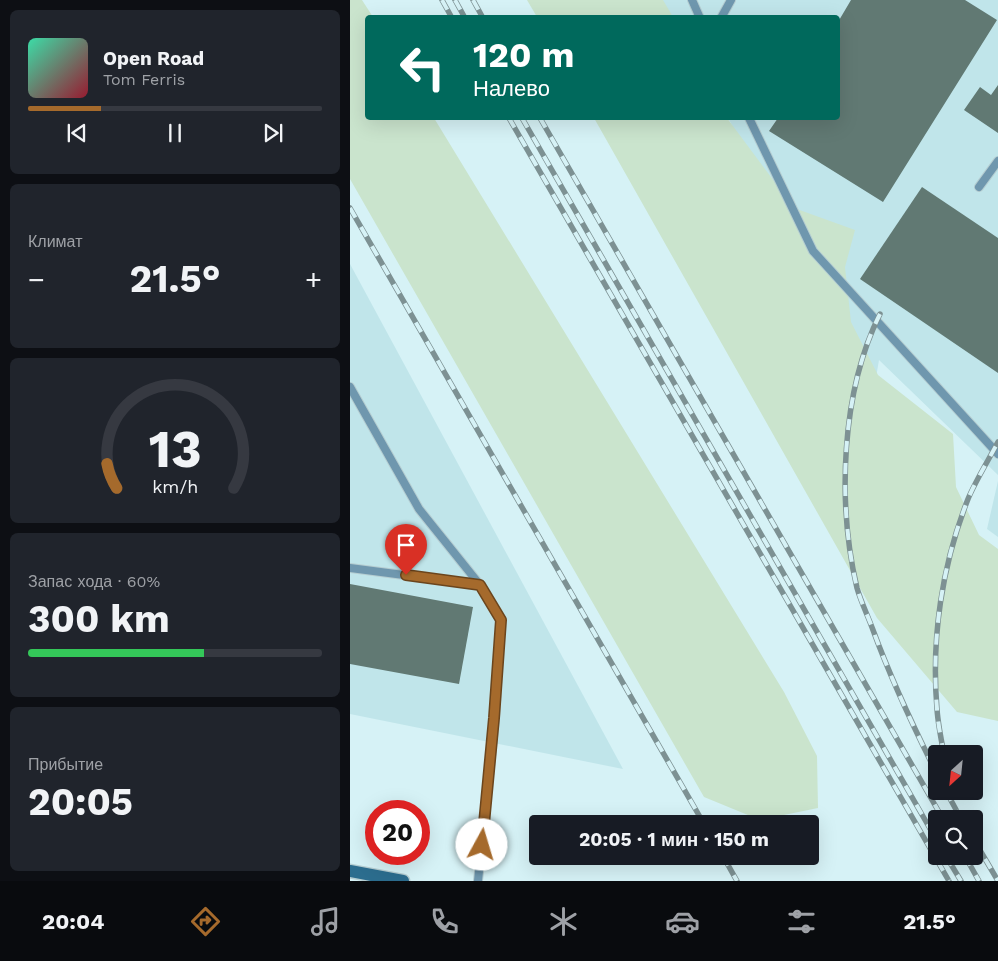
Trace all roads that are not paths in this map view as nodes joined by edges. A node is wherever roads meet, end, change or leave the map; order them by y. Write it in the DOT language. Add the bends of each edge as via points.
graph roads {
  1 [pos="692,0"];
  2 [pos="732,0"];
  3 [pos="699,15"];
  4 [pos="723,15"];
  5 [pos="750,120"];
  6 [pos="998,161"];
  7 [pos="979,187"];
  8 [pos="350,387"];
  9 [pos="998,454"];
  10 [pos="350,568"];
  11 [pos="480,585"];
  12 [pos="350,871"];
  13 [pos="403,881"];
  14 [pos="478,881"];
  1 -- 3 [label="lane"];
  2 -- 4 [label="lane"];
  5 -- 9 [label="lane" via="813,251"];
  6 -- 7 [label="lane"];
  8 -- 11 [label="lane" via="419,509"];
  10 -- 11 [label="lane"];
  11 -- 14 [label="lane" via="501,620"];
  12 -- 13 [label="street"];
}
